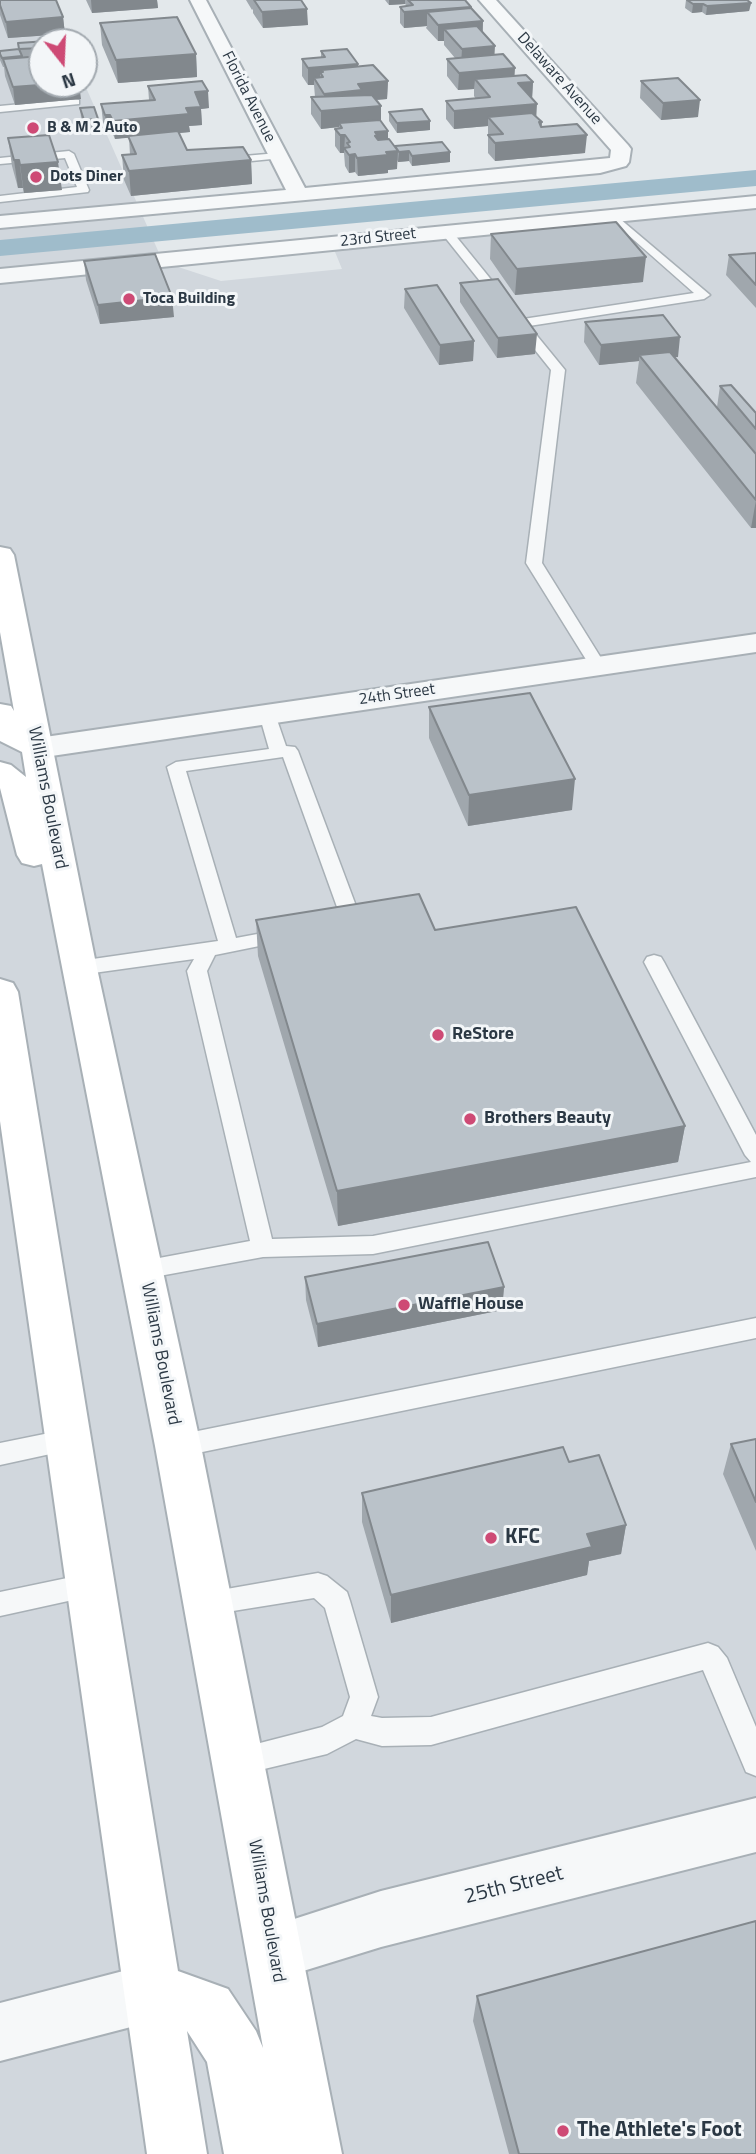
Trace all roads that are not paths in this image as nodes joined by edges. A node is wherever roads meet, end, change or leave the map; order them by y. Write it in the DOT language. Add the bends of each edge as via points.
graph roads {
  1 [pos="198,0"];
  2 [pos="487,0"];
  3 [pos="75,102"];
  4 [pos="0,108"];
  5 [pos="278,156"];
  6 [pos="0,161"];
  7 [pos="207,162"];
  8 [pos="84,190"];
  9 [pos="298,194"];
  10 [pos="0,199"];
  11 [pos="756,202"];
  12 [pos="93,214"];
  13 [pos="613,216"];
  14 [pos="0,222"];
  15 [pos="446,232"];
  16 [pos="0,276"];
  17 [pos="521,323"];
  18 [pos="0,555"];
  19 [pos="756,643"];
  20 [pos="598,666"];
  21 [pos="0,713"];
  22 [pos="267,715"];
  23 [pos="38,748"];
  24 [pos="279,753"];
  25 [pos="0,772"];
  26 [pos="63,881"];
  27 [pos="325,928"];
  28 [pos="298,933"];
  29 [pos="229,946"];
  30 [pos="208,950"];
  31 [pos="654,962"];
  32 [pos="79,968"];
  33 [pos="0,992"];
  34 [pos="5,1060"];
  35 [pos="756,1155"];
  36 [pos="756,1170"];
  37 [pos="263,1248"];
  38 [pos="143,1270"];
  39 [pos="756,1328"];
  40 [pos="69,1440"];
  41 [pos="178,1446"];
  42 [pos="0,1454"];
  43 [pos="91,1585"];
  44 [pos="208,1603"];
  45 [pos="0,1604"];
  46 [pos="354,1725"];
  47 [pos="239,1760"];
  48 [pos="756,1762"];
  49 [pos="756,1825"];
  50 [pos="274,1952"];
  51 [pos="154,1992"];
  52 [pos="0,2032"];
  53 [pos="177,2154"];
  54 [pos="254,2154"];
  55 [pos="312,2154"];
  1 -- 5 [label="street, Florida Avenue"];
  2 -- 9 [label="street, Delaware Avenue" via="618,145 619,162 586,169"];
  3 -- 4 [label="lane"];
  5 -- 7 [label="lane"];
  5 -- 9 [label="street, Florida Avenue"];
  6 -- 8 [label="lane" via="69,155"];
  8 -- 10 [label="lane"];
  8 -- 12 [label="lane"];
  9 -- 12 [label="street"];
  11 -- 13 [label="street, 23rd Street"];
  12 -- 14 [label="street"];
  13 -- 15 [label="street, 23rd Street"];
  13 -- 17 [label="lane" via="704,295"];
  15 -- 16 [label="street, 23rd Street"];
  15 -- 17 [label="lane"];
  17 -- 20 [label="lane" via="558,370 534,564"];
  18 -- 23 [label="main road, Williams Boulevard"];
  19 -- 20 [label="street, 24th Street"];
  20 -- 22 [label="street, 24th Street"];
  21 -- 23 [label="main road" via="8,733"];
  22 -- 23 [label="street, 24th Street"];
  22 -- 24 [label="lane"];
  23 -- 26 [label="main road, Williams Boulevard"];
  24 -- 27 [label="lane" via="289,751 352,922"];
  24 -- 29 [label="lane" via="176,767"];
  25 -- 26 [label="main road" via="17,786 35,861"];
  26 -- 32 [label="main road, Williams Boulevard"];
  28 -- 29 [label="lane"];
  29 -- 30 [label="lane"];
  30 -- 32 [label="lane"];
  30 -- 37 [label="lane" via="197,971"];
  31 -- 35 [label="lane"];
  32 -- 38 [label="main road, Williams Boulevard"];
  33 -- 34 [label="main road"];
  34 -- 40 [label="main road"];
  36 -- 37 [label="lane" via="373,1245"];
  37 -- 38 [label="lane"];
  38 -- 41 [label="main road, Williams Boulevard"];
  39 -- 41 [label="lane"];
  40 -- 42 [label="lane"];
  40 -- 43 [label="main road"];
  41 -- 44 [label="main road, Williams Boulevard"];
  43 -- 45 [label="lane"];
  43 -- 51 [label="main road"];
  44 -- 46 [label="lane" via="318,1585 337,1601 364,1697"];
  44 -- 47 [label="main road, Williams Boulevard"];
  46 -- 47 [label="lane" via="327,1740"];
  46 -- 48 [label="lane" via="382,1732 431,1731 708,1656 717,1667"];
  47 -- 50 [label="main road, Williams Boulevard"];
  49 -- 50 [label="street, 25th Street" via="381,1919"];
  50 -- 55 [label="main road, Williams Boulevard"];
  51 -- 52 [label="street"];
  51 -- 53 [label="main road"];
  51 -- 54 [label="main road" via="208,2010 235,2052"];
}
